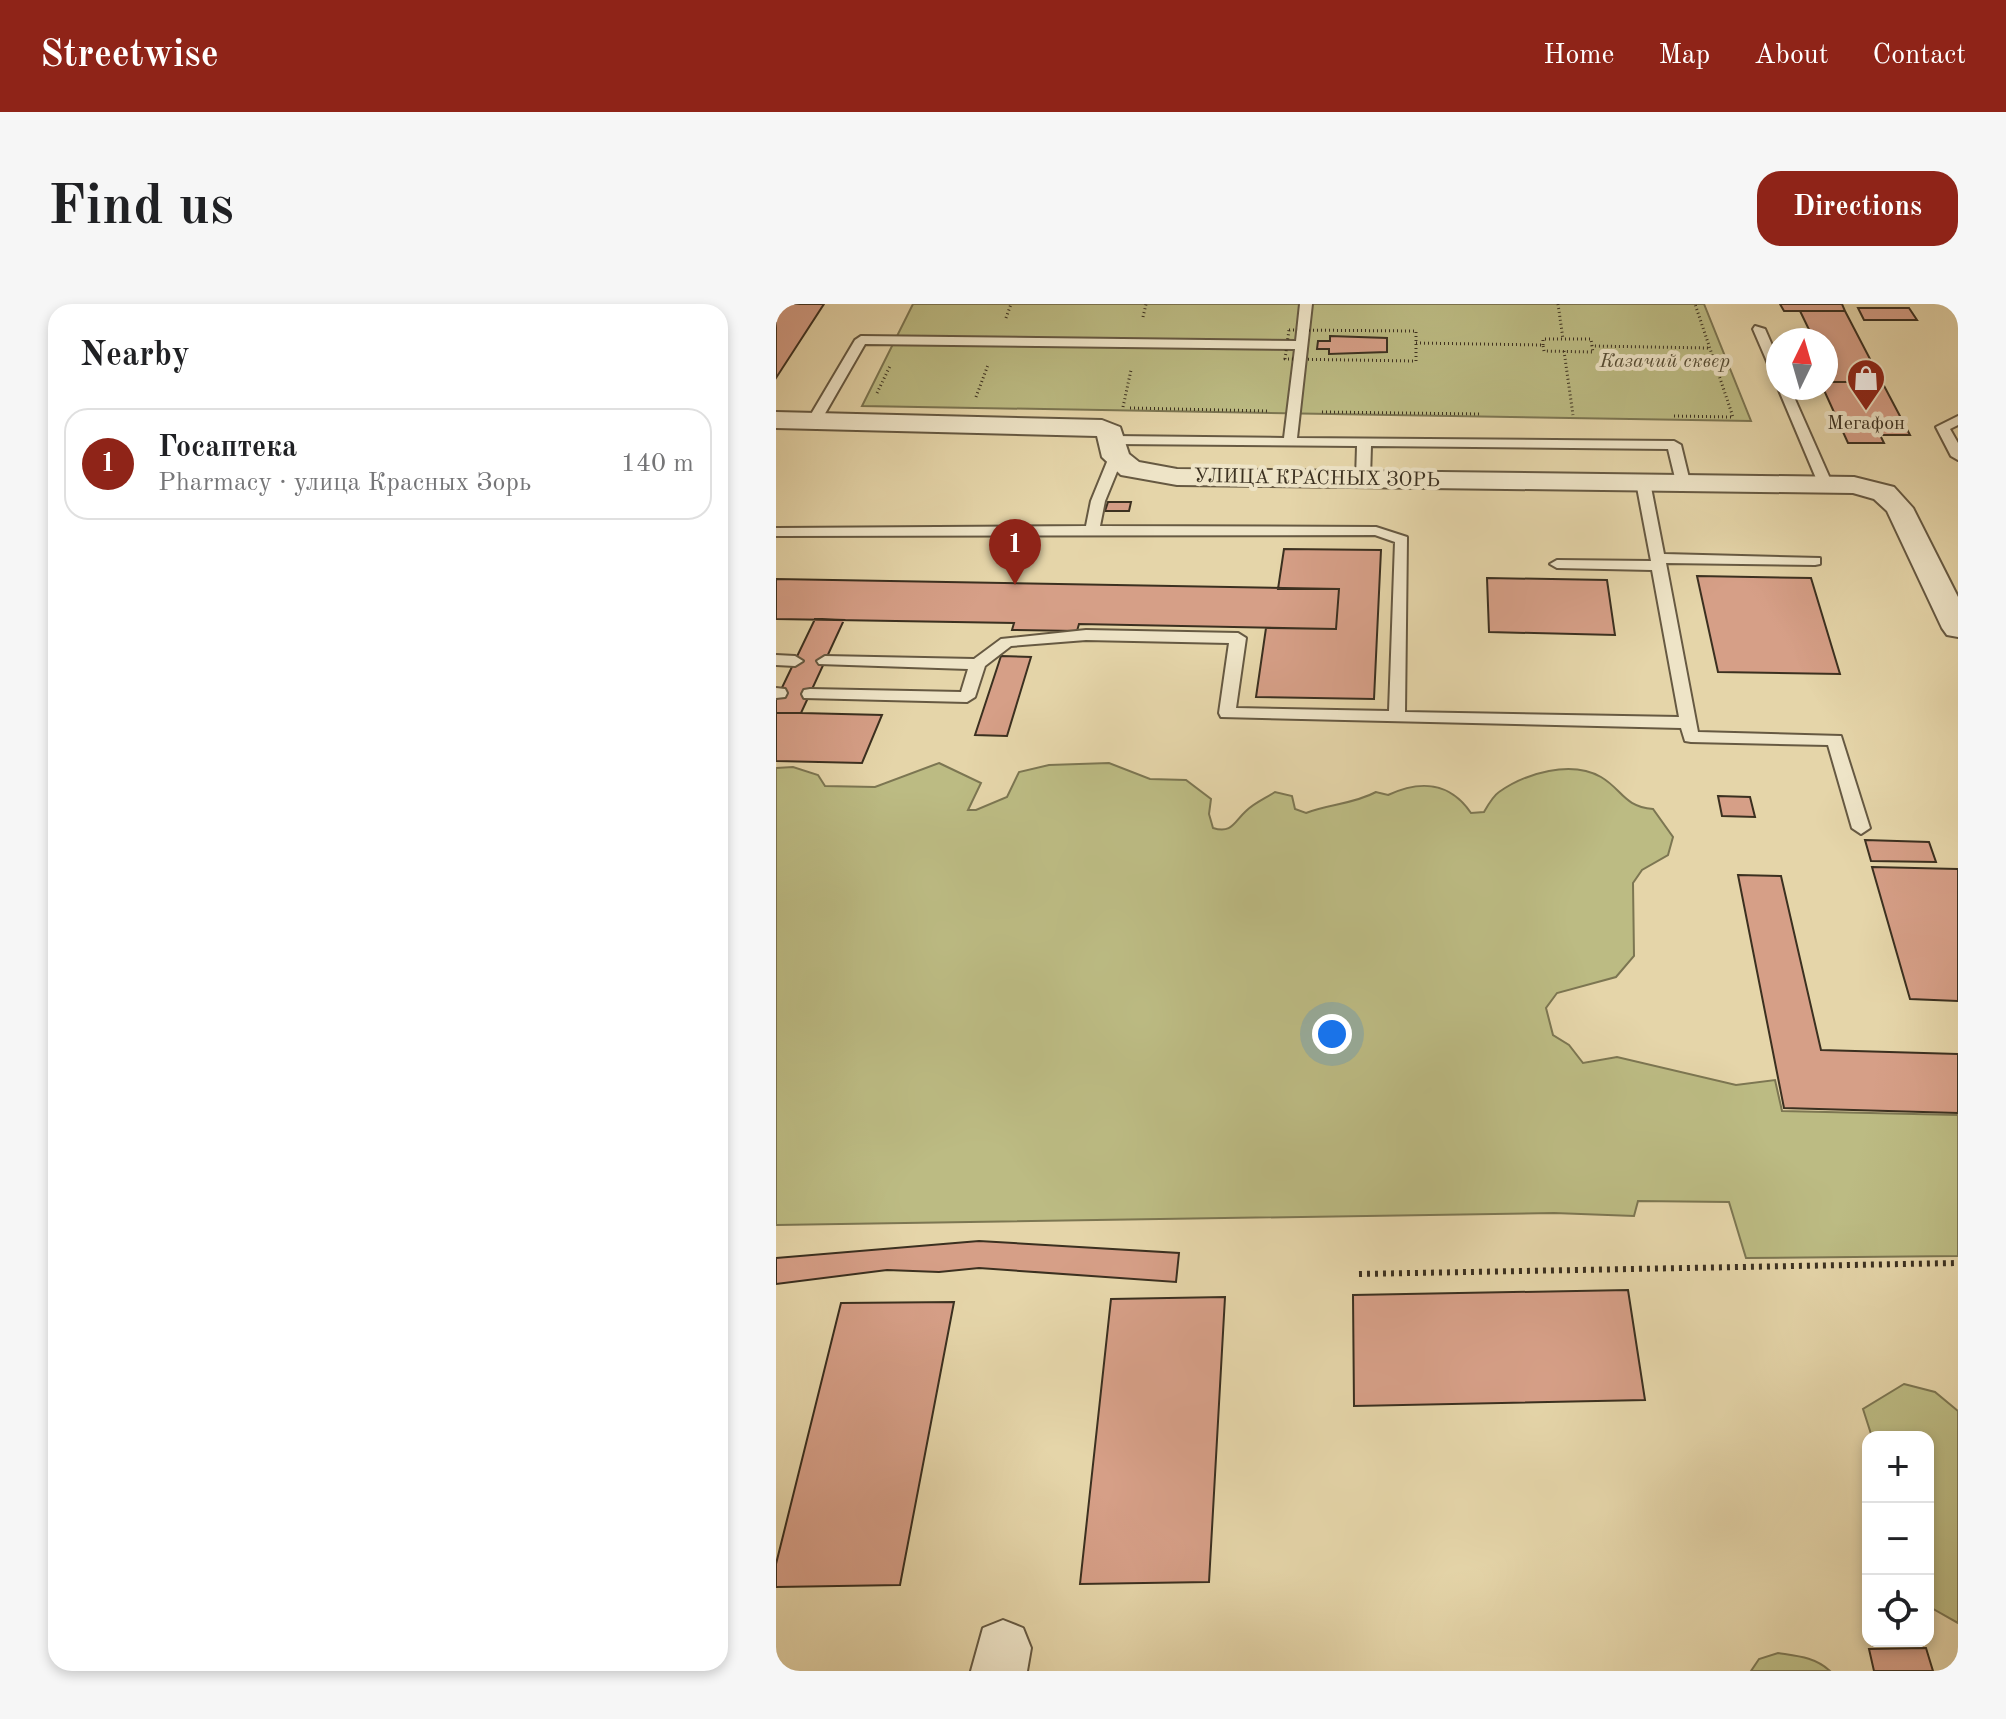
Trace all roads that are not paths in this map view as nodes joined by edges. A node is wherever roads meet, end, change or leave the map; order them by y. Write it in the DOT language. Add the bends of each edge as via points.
graph roads {
  1 [pos="1306,304"];
  2 [pos="1759,329"];
  3 [pos="1766,345"];
  4 [pos="1295,354"];
  5 [pos="1789,400"];
  6 [pos="776,420"];
  7 [pos="1958,420"];
  8 [pos="814,421"];
  9 [pos="1290,442"];
  10 [pos="1364,442"];
  11 [pos="1115,448"];
  12 [pos="1958,456"];
  13 [pos="1363,479"];
  14 [pos="1643,482"];
  15 [pos="1683,482"];
  16 [pos="1825,483"];
  17 [pos="1092,530"];
  18 [pos="776,532"];
  19 [pos="1815,561"];
  20 [pos="1658,562"];
  21 [pos="1557,564"];
  22 [pos="1958,628"];
  23 [pos="776,660"];
  24 [pos="795,661"];
  25 [pos="825,661"];
  26 [pos="978,664"];
  27 [pos="810,694"];
  28 [pos="1397,717"];
  29 [pos="1688,723"];
  30 [pos="1861,828"];
  1 -- 4 [label="lane"];
  2 -- 3 [label="lane"];
  4 -- 8 [label="lane" via="861,340"];
  4 -- 9 [label="lane"];
  5 -- 16 [label="lane"];
  6 -- 8 [label="street, УЛИЦА КРАСНЫХ ЗОРЬ"];
  7 -- 12 [label="lane" via="1943,427"];
  8 -- 11 [label="street, УЛИЦА КРАСНЫХ ЗОРЬ" via="1090,426 1111,433"];
  9 -- 10 [label="lane"];
  9 -- 11 [label="lane"];
  10 -- 13 [label="lane"];
  10 -- 15 [label="lane" via="1674,445"];
  11 -- 13 [label="street, УЛИЦА КРАСНЫХ ЗОРЬ" via="1131,469 1177,477"];
  11 -- 17 [label="lane"];
  13 -- 14 [label="street, УЛИЦА КРАСНЫХ ЗОРЬ"];
  14 -- 15 [label="street, УЛИЦА КРАСНЫХ ЗОРЬ"];
  14 -- 20 [label="lane"];
  15 -- 16 [label="street, УЛИЦА КРАСНЫХ ЗОРЬ"];
  16 -- 22 [label="street, УЛИЦА КРАСНЫХ ЗОРЬ" via="1884,493 1899,508"];
  17 -- 18 [label="lane"];
  17 -- 28 [label="lane" via="1376,531 1402,540"];
  19 -- 20 [label="lane"];
  20 -- 21 [label="lane"];
  20 -- 29 [label="lane"];
  23 -- 24 [label="lane"];
  25 -- 26 [label="lane"];
  26 -- 27 [label="lane" via="967,697"];
  26 -- 28 [label="lane" via="1007,642 1086,635 1238,638 1227,713"];
  28 -- 29 [label="lane"];
  29 -- 30 [label="lane" via="1691,737 1835,740"];
}
